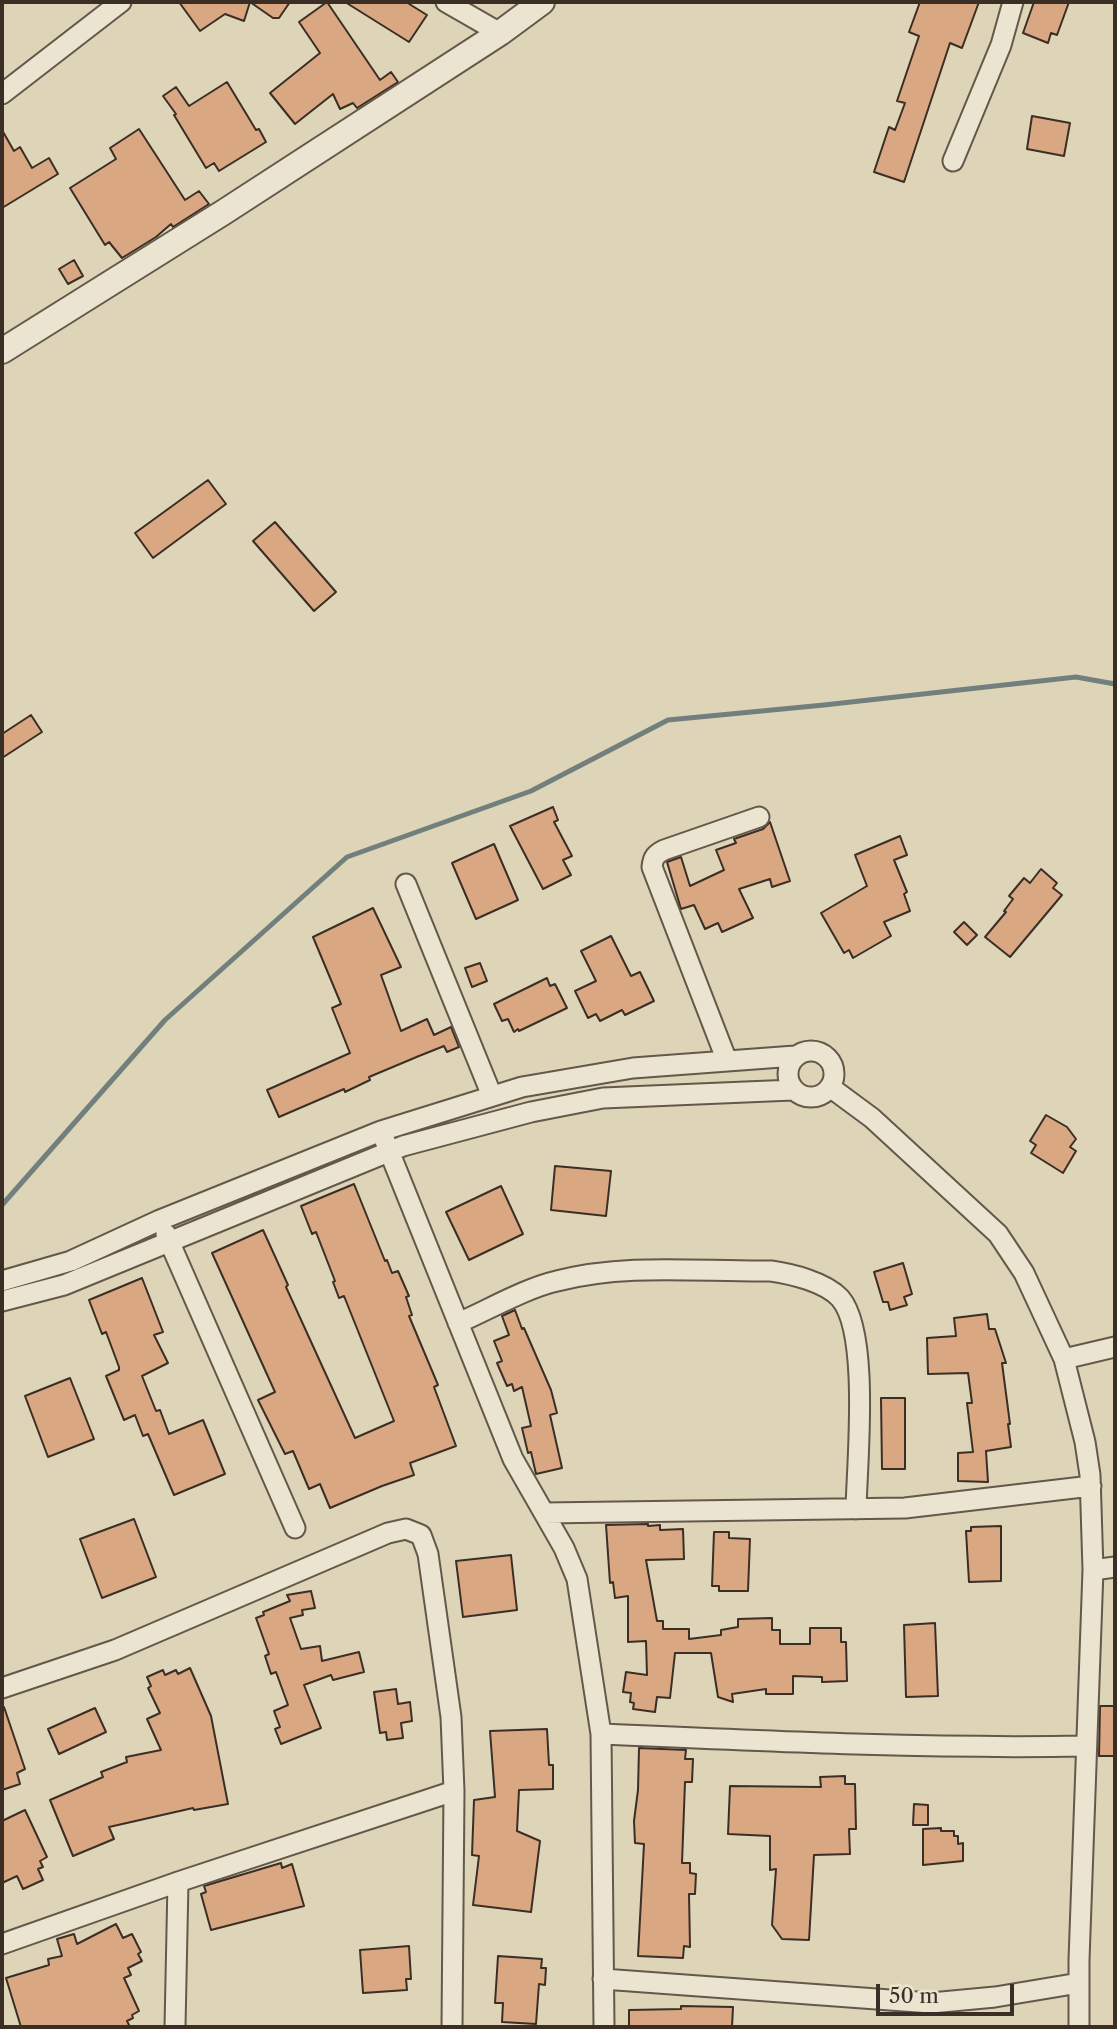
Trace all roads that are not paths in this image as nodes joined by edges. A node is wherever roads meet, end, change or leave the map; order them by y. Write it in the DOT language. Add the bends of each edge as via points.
graph roads {
  1 [pos="121,2"];
  2 [pos="446,2"];
  3 [pos="542,2"];
  4 [pos="1013,2"];
  5 [pos="500,33"];
  6 [pos="2,94"];
  7 [pos="953,162"];
  8 [pos="2,351"];
  9 [pos="759,817"];
  10 [pos="405,884"];
  11 [pos="795,1056"];
  12 [pos="727,1061"];
  13 [pos="830,1087"];
  14 [pos="793,1090"];
  15 [pos="492,1096"];
  16 [pos="381,1131"];
  17 [pos="389,1153"];
  18 [pos="160,1220"];
  19 [pos="170,1243"];
  20 [pos="2,1281"];
  21 [pos="2,1301"];
  22 [pos="458,1324"];
  23 [pos="1115,1347"];
  24 [pos="1064,1359"];
  25 [pos="1091,1486"];
  26 [pos="856,1508"];
  27 [pos="544,1513"];
  28 [pos="295,1528"];
  29 [pos="1115,1567"];
  30 [pos="1093,1570"];
  31 [pos="2,1688"];
  32 [pos="601,1734"];
  33 [pos="1086,1746"];
  34 [pos="454,1791"];
  35 [pos="178,1882"];
  36 [pos="2,1944"];
  37 [pos="603,1979"];
  38 [pos="1079,1983"];
  39 [pos="175,2027"];
  40 [pos="452,2027"];
  41 [pos="604,2027"];
  42 [pos="1079,2027"];
  1 -- 6 [label="street"];
  2 -- 5 [label="street"];
  3 -- 5 [label="street"];
  4 -- 7 [label="street" via="1001,45"];
  5 -- 8 [label="street"];
  9 -- 12 [label="street" via="664,850 652,859"];
  10 -- 15 [label="street"];
  11 -- 12 [label="street"];
  11 -- 13 [label="street" via="820,1052 830,1060 834,1079"];
  11 -- 14 [label="street" via="788,1068"];
  12 -- 15 [label="street" via="633,1068"];
  13 -- 14 [label="street" via="820,1096 807,1098"];
  13 -- 24 [label="street" via="872,1118 999,1234 1024,1273"];
  14 -- 17 [label="street" via="603,1098 531,1112"];
  15 -- 16 [label="street"];
  16 -- 17 [label="street"];
  16 -- 18 [label="street"];
  17 -- 19 [label="street"];
  17 -- 22 [label="street"];
  18 -- 19 [label="street"];
  18 -- 20 [label="street" via="71,1261"];
  19 -- 21 [label="street" via="64,1285"];
  19 -- 28 [label="street"];
  22 -- 26 [label="street" via="554,1281 625,1270 771,1271 832,1291 848,1310 858,1360"];
  22 -- 27 [label="street" via="513,1459"];
  23 -- 24 [label="street"];
  24 -- 25 [label="street"];
  25 -- 26 [label="street" via="905,1508"];
  25 -- 30 [label="street"];
  26 -- 27 [label="street"];
  27 -- 32 [label="street" via="577,1580"];
  29 -- 30 [label="street"];
  30 -- 33 [label="street"];
  31 -- 34 [label="street" via="115,1650 406,1529 421,1535 428,1554 451,1717"];
  32 -- 33 [label="street" via="986,1748"];
  32 -- 37 [label="street"];
  33 -- 38 [label="street"];
  34 -- 35 [label="street"];
  34 -- 40 [label="street"];
  35 -- 36 [label="street"];
  35 -- 39 [label="street"];
  37 -- 38 [label="street" via="931,2003"];
  37 -- 41 [label="street"];
  38 -- 42 [label="street"];
}
